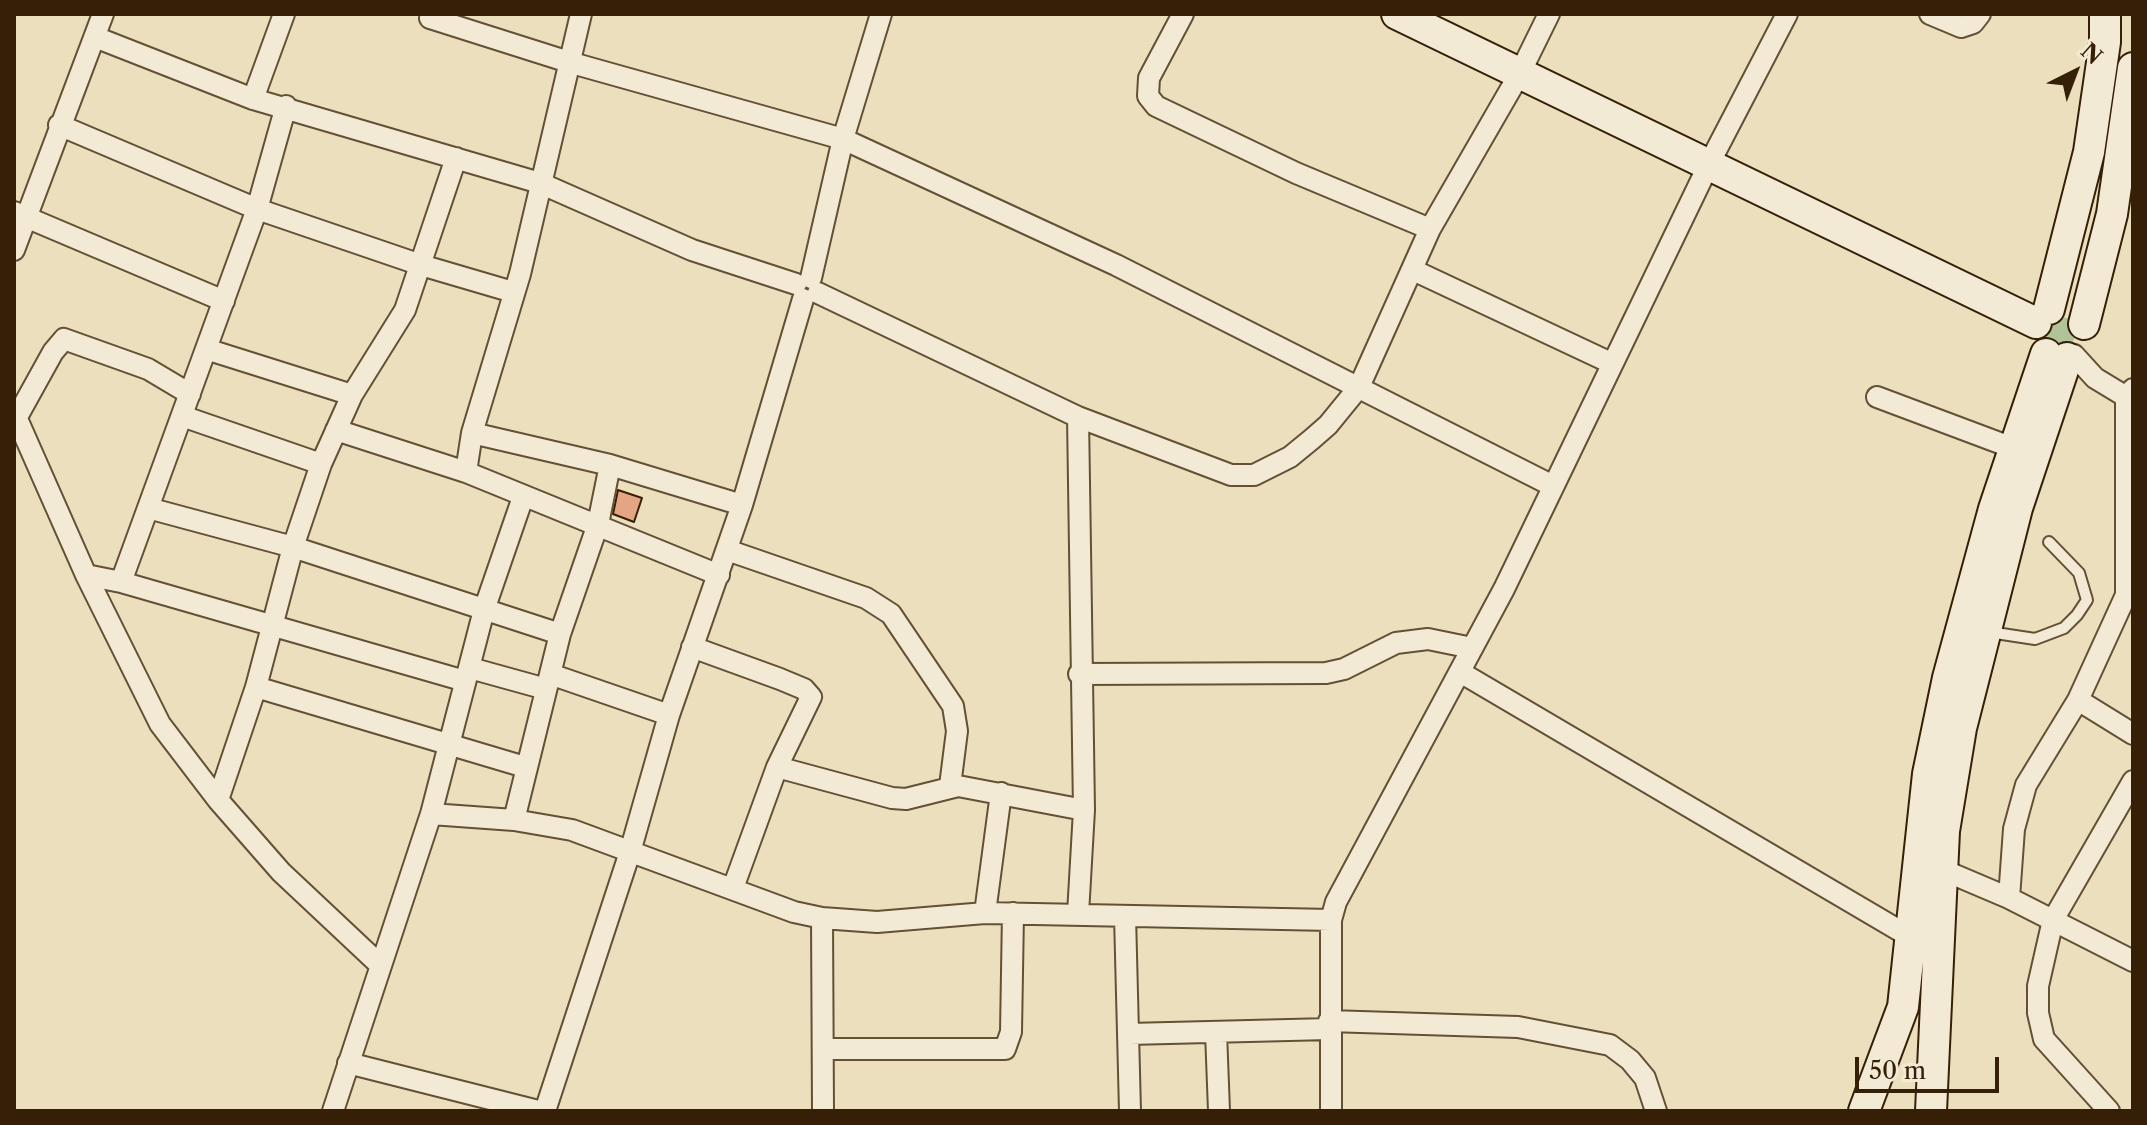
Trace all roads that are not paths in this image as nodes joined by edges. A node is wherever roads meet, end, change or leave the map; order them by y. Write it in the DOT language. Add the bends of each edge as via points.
graph roads {
  1 [pos="103,14"];
  2 [pos="284,14"];
  3 [pos="581,14"];
  4 [pos="881,14"];
  5 [pos="1183,14"];
  6 [pos="1397,14"];
  7 [pos="1549,14"];
  8 [pos="1787,14"];
  9 [pos="1930,14"];
  10 [pos="1980,14"];
  11 [pos="2105,14"];
  12 [pos="426,15"];
  13 [pos="95,37"];
  14 [pos="572,63"];
  15 [pos="2133,68"];
  16 [pos="1520,73"];
  17 [pos="253,99"];
  18 [pos="286,106"];
  19 [pos="59,125"];
  20 [pos="843,139"];
  21 [pos="456,158"];
  22 [pos="1710,162"];
  23 [pos="540,183"];
  24 [pos="257,209"];
  25 [pos="20,215"];
  26 [pos="1430,229"];
  27 [pos="14,250"];
  28 [pos="421,265"];
  29 [pos="1413,270"];
  30 [pos="807,289"];
  31 [pos="513,292"];
  32 [pos="224,301"];
  33 [pos="2042,316"];
  34 [pos="2084,324"];
  35 [pos="206,349"];
  36 [pos="2062,356"];
  37 [pos="1611,363"];
  38 [pos="1359,387"];
  39 [pos="190,394"];
  40 [pos="352,395"];
  41 [pos="2131,396"];
  42 [pos="1877,397"];
  43 [pos="15,414"];
  44 [pos="182,416"];
  45 [pos="1078,417"];
  46 [pos="336,430"];
  47 [pos="472,433"];
  48 [pos="2013,448"];
  49 [pos="321,464"];
  50 [pos="610,465"];
  51 [pos="466,472"];
  52 [pos="1553,486"];
  53 [pos="523,497"];
  54 [pos="742,505"];
  55 [pos="148,508"];
  56 [pos="598,524"];
  57 [pos="2049,542"];
  58 [pos="293,547"];
  59 [pos="727,550"];
  60 [pos="86,575"];
  61 [pos="719,575"];
  62 [pos="121,582"];
  63 [pos="2129,597"];
  64 [pos="484,610"];
  65 [pos="273,624"];
  66 [pos="1983,632"];
  67 [pos="560,634"];
  68 [pos="692,647"];
  69 [pos="1472,648"];
  70 [pos="1460,672"];
  71 [pos="467,674"];
  72 [pos="1079,674"];
  73 [pos="548,682"];
  74 [pos="256,687"];
  75 [pos="2078,700"];
  76 [pos="669,715"];
  77 [pos="2133,734"];
  78 [pos="447,746"];
  79 [pos="525,767"];
  80 [pos="777,767"];
  81 [pos="2133,781"];
  82 [pos="950,786"];
  83 [pos="1001,793"];
  84 [pos="218,800"];
  85 [pos="1084,810"];
  86 [pos="431,814"];
  87 [pos="514,820"];
  88 [pos="630,852"];
  89 [pos="1943,870"];
  90 [pos="733,888"];
  91 [pos="2009,898"];
  92 [pos="985,913"];
  93 [pos="1013,913"];
  94 [pos="1078,914"];
  95 [pos="1125,916"];
  96 [pos="822,918"];
  97 [pos="1331,920"];
  98 [pos="2053,920"];
  99 [pos="1912,938"];
  100 [pos="2133,961"];
  101 [pos="380,965"];
  102 [pos="1329,1025"];
  103 [pos="1216,1032"];
  104 [pos="1129,1034"];
  105 [pos="825,1049"];
  106 [pos="348,1063"];
  107 [pos="333,1111"];
  108 [pos="538,1111"];
  109 [pos="545,1111"];
  110 [pos="823,1111"];
  111 [pos="1130,1111"];
  112 [pos="1219,1111"];
  113 [pos="1331,1111"];
  114 [pos="1656,1111"];
  115 [pos="1864,1111"];
  116 [pos="1931,1111"];
  117 [pos="2109,1111"];
  1 -- 13 [label="street"];
  2 -- 17 [label="street"];
  3 -- 14 [label="street"];
  4 -- 20 [label="street"];
  5 -- 26 [label="street" via="1149,78 1148,96 1156,106"];
  6 -- 16 [label="main road"];
  7 -- 16 [label="street"];
  8 -- 22 [label="street"];
  9 -- 10 [label="street" via="1961,27"];
  11 -- 33 [label="main road" via="2089,152"];
  12 -- 14 [label="street"];
  13 -- 17 [label="street"];
  13 -- 19 [label="street"];
  14 -- 20 [label="street"];
  14 -- 23 [label="street"];
  15 -- 34 [label="main road" via="2120,172"];
  16 -- 22 [label="main road"];
  16 -- 26 [label="street"];
  17 -- 18 [label="street"];
  18 -- 21 [label="street"];
  18 -- 24 [label="street"];
  19 -- 24 [label="street"];
  19 -- 25 [label="street"];
  20 -- 30 [label="street"];
  20 -- 38 [label="street" via="1116,265"];
  21 -- 23 [label="street"];
  21 -- 28 [label="street"];
  22 -- 33 [label="main road"];
  22 -- 37 [label="street"];
  23 -- 30 [label="street" via="692,250"];
  23 -- 31 [label="street"];
  24 -- 28 [label="street"];
  24 -- 32 [label="street"];
  25 -- 27 [label="street"];
  25 -- 32 [label="street"];
  26 -- 29 [label="street"];
  28 -- 31 [label="street"];
  28 -- 40 [label="street" via="397,327"];
  29 -- 37 [label="street"];
  29 -- 38 [label="street"];
  30 -- 45 [label="street"];
  30 -- 54 [label="street"];
  31 -- 47 [label="street"];
  32 -- 35 [label="street"];
  33 -- 34 [label="main road" via="2061,307 2072,310"];
  33 -- 36 [label="main road" via="2037,344"];
  34 -- 36 [label="main road" via="2083,345"];
  35 -- 39 [label="street"];
  35 -- 40 [label="street"];
  36 -- 41 [label="street"];
  36 -- 48 [label="main road"];
  36 -- 66 [label="main road"];
  37 -- 52 [label="street"];
  38 -- 45 [label="street" via="1312,439 1254,475 1231,475"];
  38 -- 52 [label="street"];
  39 -- 43 [label="street" via="148,369 64,339"];
  39 -- 44 [label="street"];
  40 -- 46 [label="street"];
  41 -- 63 [label="street"];
  42 -- 48 [label="street"];
  43 -- 60 [label="street"];
  44 -- 49 [label="street"];
  44 -- 55 [label="street"];
  45 -- 72 [label="street"];
  46 -- 49 [label="street"];
  46 -- 51 [label="street"];
  47 -- 50 [label="street"];
  47 -- 51 [label="street"];
  48 -- 99 [label="main road" via="1963,621 1934,747"];
  49 -- 58 [label="street"];
  50 -- 54 [label="street"];
  50 -- 56 [label="street"];
  51 -- 53 [label="street"];
  52 -- 69 [label="street"];
  53 -- 56 [label="street"];
  53 -- 64 [label="street"];
  54 -- 59 [label="street"];
  55 -- 58 [label="street"];
  55 -- 62 [label="street"];
  56 -- 61 [label="street"];
  56 -- 67 [label="street"];
  57 -- 66 [label="lane" via="2079,573 2087,600 2077,615 2064,628 2035,639"];
  58 -- 64 [label="street"];
  58 -- 65 [label="street"];
  59 -- 61 [label="street"];
  59 -- 82 [label="street" via="866,598 891,614 953,706 957,731"];
  60 -- 62 [label="street"];
  60 -- 84 [label="street" via="160,724"];
  61 -- 68 [label="street"];
  62 -- 65 [label="street"];
  63 -- 75 [label="street"];
  64 -- 67 [label="street"];
  64 -- 71 [label="street"];
  65 -- 71 [label="street"];
  65 -- 74 [label="street"];
  66 -- 89 [label="main road" via="1950,790"];
  67 -- 73 [label="street"];
  68 -- 76 [label="street"];
  68 -- 80 [label="street" via="809,693 809,706"];
  69 -- 70 [label="street"];
  69 -- 72 [label="street" via="1428,639 1396,643 1326,673"];
  70 -- 97 [label="street" via="1349,874"];
  70 -- 99 [label="street"];
  71 -- 73 [label="street"];
  71 -- 78 [label="street"];
  72 -- 85 [label="street"];
  73 -- 76 [label="street"];
  73 -- 79 [label="street"];
  74 -- 78 [label="street"];
  74 -- 84 [label="street"];
  75 -- 77 [label="street"];
  75 -- 91 [label="street" via="2026,785 2014,829"];
  76 -- 88 [label="street"];
  78 -- 79 [label="street"];
  78 -- 86 [label="street"];
  79 -- 87 [label="street"];
  80 -- 82 [label="street" via="892,798"];
  80 -- 90 [label="street"];
  81 -- 98 [label="street"];
  82 -- 83 [label="street"];
  83 -- 85 [label="street"];
  83 -- 92 [label="street"];
  84 -- 101 [label="street" via="281,872"];
  85 -- 94 [label="street"];
  86 -- 87 [label="street"];
  86 -- 101 [label="street"];
  87 -- 88 [label="street" via="572,830"];
  88 -- 90 [label="street"];
  88 -- 109 [label="street"];
  89 -- 91 [label="street"];
  89 -- 116 [label="main road"];
  90 -- 96 [label="street"];
  91 -- 98 [label="street"];
  92 -- 93 [label="street"];
  92 -- 96 [label="street" via="877,922"];
  93 -- 94 [label="street"];
  93 -- 105 [label="street" via="1011,1032 1005,1049"];
  94 -- 95 [label="street"];
  95 -- 97 [label="street"];
  95 -- 104 [label="street"];
  96 -- 105 [label="street"];
  97 -- 102 [label="street"];
  98 -- 100 [label="street"];
  98 -- 117 [label="street" via="2038,986 2040,1026 2049,1048"];
  99 -- 115 [label="main road" via="1903,1007"];
  101 -- 106 [label="street"];
  102 -- 103 [label="street"];
  102 -- 113 [label="street"];
  102 -- 114 [label="street" via="1518,1027 1610,1045 1645,1078"];
  103 -- 104 [label="street"];
  103 -- 112 [label="street"];
  104 -- 111 [label="street"];
  105 -- 110 [label="street"];
  106 -- 107 [label="street"];
  106 -- 108 [label="street"];
}
